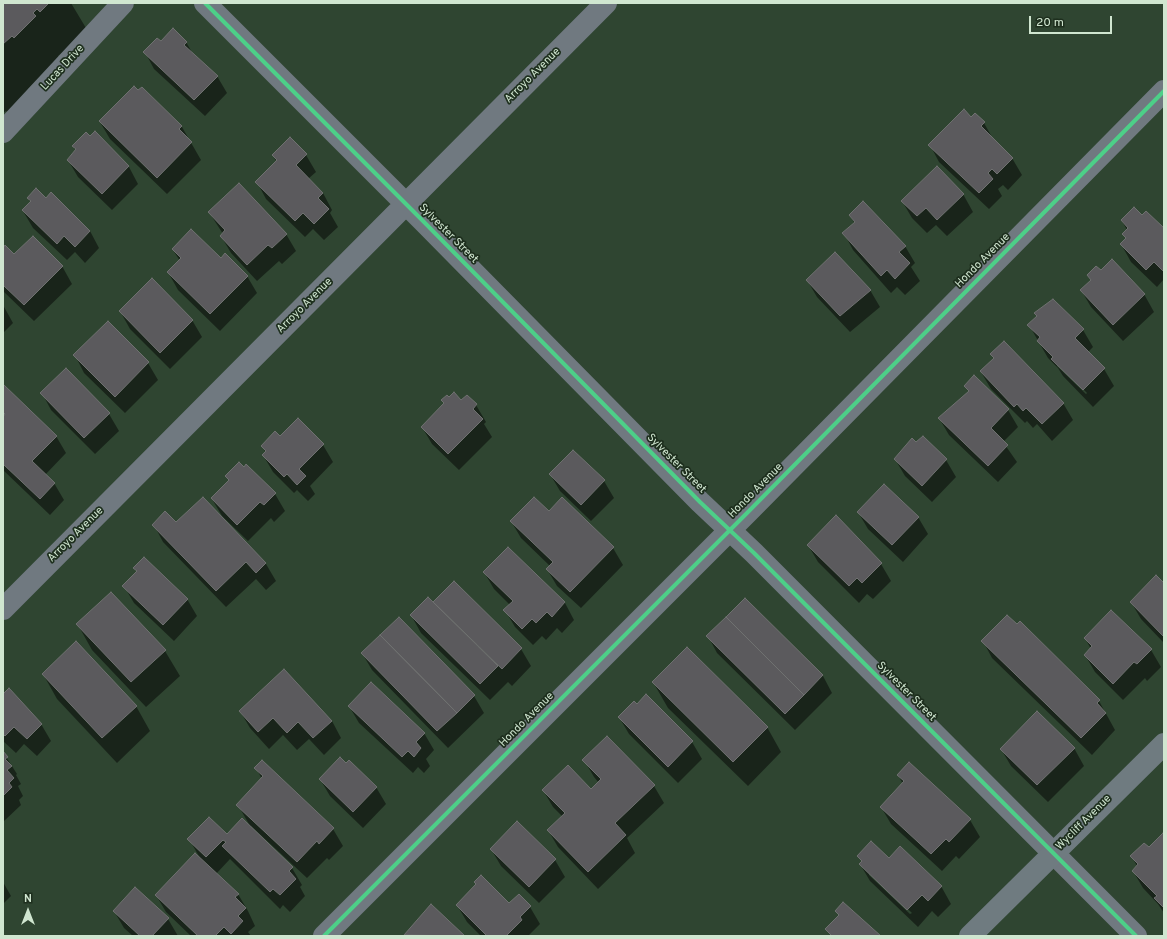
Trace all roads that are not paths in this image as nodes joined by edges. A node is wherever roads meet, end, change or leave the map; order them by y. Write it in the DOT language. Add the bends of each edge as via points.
graph roads {
  1 [pos="123,3"];
  2 [pos="205,3"];
  3 [pos="606,3"];
  4 [pos="1164,91"];
  5 [pos="3,132"];
  6 [pos="406,205"];
  7 [pos="730,530"];
  8 [pos="3,609"];
  9 [pos="1164,744"];
  10 [pos="1053,853"];
  11 [pos="324,936"];
  12 [pos="970,936"];
  13 [pos="1136,936"];
  1 -- 5 [label="street, Lucas Drive"];
  2 -- 6 [label="street, Sylvester Street"];
  3 -- 6 [label="street, Arroyo Avenue"];
  4 -- 7 [label="street, Hondo Avenue"];
  6 -- 7 [label="street, Sylvester Street"];
  6 -- 8 [label="street, Arroyo Avenue"];
  7 -- 10 [label="street, Sylvester Street"];
  7 -- 11 [label="street, Hondo Avenue"];
  9 -- 10 [label="main road, Wycliff Avenue"];
  10 -- 12 [label="main road, Wycliff Avenue"];
  10 -- 13 [label="street, Sylvester Street"];
}
